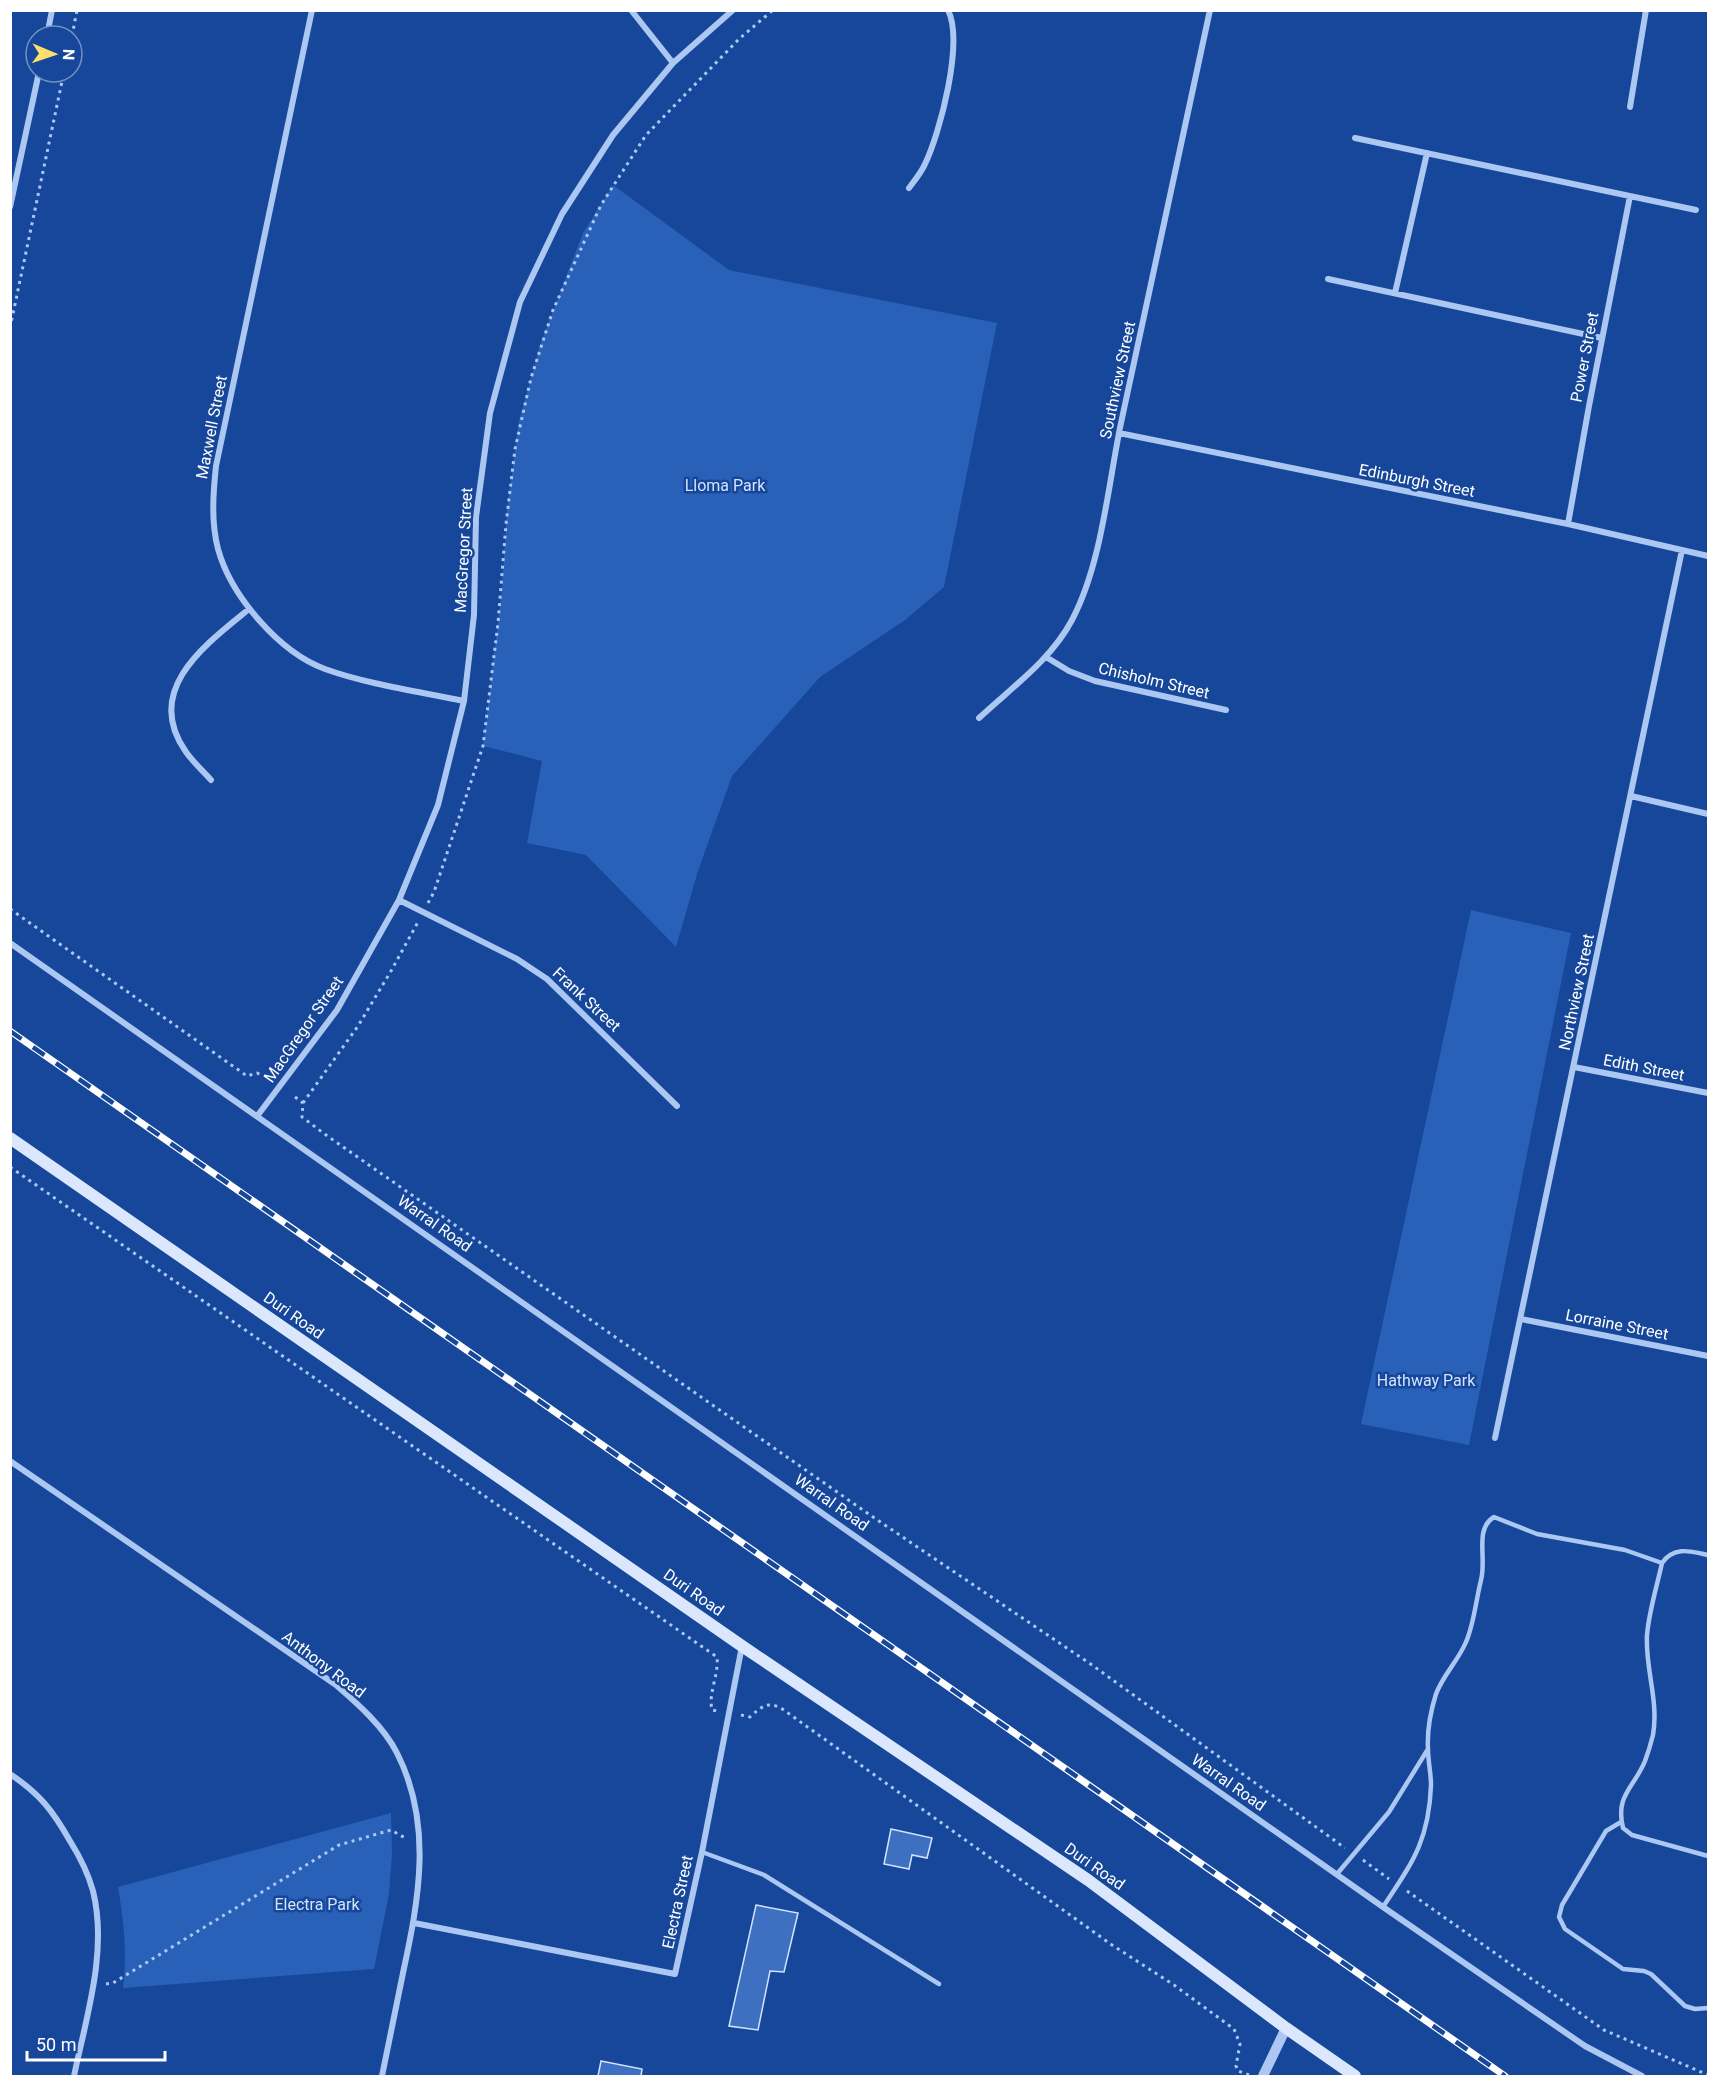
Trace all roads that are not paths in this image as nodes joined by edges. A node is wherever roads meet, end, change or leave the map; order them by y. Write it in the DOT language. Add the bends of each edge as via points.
graph roads {
  1 [pos="312,10"];
  2 [pos="631,10"];
  3 [pos="733,10"];
  4 [pos="948,10"];
  5 [pos="1210,10"];
  6 [pos="1646,10"];
  7 [pos="673,63"];
  8 [pos="36,84"];
  9 [pos="1630,106"];
  10 [pos="1355,138"];
  11 [pos="1427,153"];
  12 [pos="909,188"];
  13 [pos="1630,196"];
  14 [pos="10,207"];
  15 [pos="1696,210"];
  16 [pos="1328,279"];
  17 [pos="1395,293"];
  18 [pos="1602,338"];
  19 [pos="1119,433"];
  20 [pos="1568,524"];
  21 [pos="1682,550"];
  22 [pos="1708,556"];
  23 [pos="249,609"];
  24 [pos="1046,657"];
  25 [pos="464,700"];
  26 [pos="1226,710"];
  27 [pos="979,718"];
  28 [pos="211,780"];
  29 [pos="1631,796"];
  30 [pos="1708,814"];
  31 [pos="399,900"];
  32 [pos="10,943"];
  33 [pos="1574,1067"];
  34 [pos="1708,1093"];
  35 [pos="677,1107"];
  36 [pos="258,1115"];
  37 [pos="10,1138"];
  38 [pos="1521,1319"];
  39 [pos="1708,1356"];
  40 [pos="1495,1438"];
  41 [pos="10,1461"];
  42 [pos="1708,1555"];
  43 [pos="1662,1563"];
  44 [pos="742,1646"];
  45 [pos="1428,1749"];
  46 [pos="10,1774"];
  47 [pos="1621,1822"];
  48 [pos="1708,1848"];
  49 [pos="702,1852"];
  50 [pos="1707,1855"];
  51 [pos="1337,1874"];
  52 [pos="1383,1907"];
  53 [pos="414,1923"];
  54 [pos="939,1984"];
  55 [pos="1708,2008"];
  56 [pos="1286,2028"];
  57 [pos="74,2076"];
  58 [pos="382,2076"];
  59 [pos="1263,2076"];
  60 [pos="1355,2076"];
  61 [pos="1642,2076"];
  1 -- 23 [label="street, Maxwell Street" via="226,414 213,494 219,549"];
  2 -- 7 [label="street"];
  3 -- 7 [label="street, MacGregor Street"];
  4 -- 12 [label="street" via="954,40 943,109 924,167"];
  5 -- 19 [label="street, Southview Street"];
  6 -- 9 [label="street"];
  7 -- 25 [label="street, MacGregor Street" via="613,135 568,204 520,302 490,413 476,517 474,615"];
  8 -- 14 [label="street"];
  10 -- 11 [label="street"];
  11 -- 13 [label="street"];
  11 -- 17 [label="street"];
  13 -- 15 [label="street"];
  13 -- 18 [label="street, Power Street"];
  16 -- 17 [label="street"];
  17 -- 18 [label="street"];
  18 -- 20 [label="street, Power Street"];
  19 -- 20 [label="street, Edinburgh Street"];
  19 -- 24 [label="street, Southview Street" via="1085,587 1072,621"];
  20 -- 21 [label="street, Edinburgh Street"];
  21 -- 22 [label="street, Edinburgh Street"];
  21 -- 29 [label="street, Northview Street"];
  23 -- 25 [label="street, Maxwell Street" via="288,648 325,669"];
  23 -- 28 [label="street" via="198,653 177,683 172,699 177,735 186,752"];
  24 -- 26 [label="street, Chisholm Street" via="1095,681"];
  24 -- 27 [label="street, Southview Street"];
  25 -- 31 [label="street, MacGregor Street" via="438,805"];
  29 -- 30 [label="street"];
  29 -- 33 [label="street, Northview Street"];
  31 -- 35 [label="street, Frank Street" via="517,959 547,979"];
  31 -- 36 [label="street, MacGregor Street" via="337,1010"];
  32 -- 36 [label="street, Warral Road"];
  33 -- 34 [label="street, Edith Street"];
  33 -- 38 [label="street, Northview Street"];
  36 -- 51 [label="street, Warral Road"];
  37 -- 44 [label="main road, Duri Road"];
  38 -- 39 [label="street, Lorraine Street"];
  38 -- 40 [label="street, Northview Street"];
  41 -- 53 [label="street, Anthony Road" via="354,1701 396,1751 418,1816 419,1885"];
  42 -- 43 [label="lane" via="1676,1551"];
  43 -- 45 [label="lane" via="1625,1550 1537,1534 1494,1517 1486,1521 1482,1532 1483,1572 1466,1642 1436,1695"];
  43 -- 47 [label="lane" via="1647,1634 1655,1709 1653,1736 1644,1763 1622,1803"];
  44 -- 49 [label="street, Electra Street"];
  44 -- 56 [label="main road, Duri Road" via="1088,1880"];
  45 -- 51 [label="lane" via="1389,1812"];
  45 -- 52 [label="lane" via="1431,1787 1426,1827 1419,1849"];
  46 -- 57 [label="street" via="46,1803 84,1866 93,1892 98,1929 96,1958"];
  47 -- 50 [label="lane" via="1632,1835"];
  47 -- 55 [label="lane" via="1606,1831 1562,1905 1559,1917 1565,1929 1623,1969 1651,1974 1685,2006"];
  48 -- 50 [label="lane"];
  49 -- 53 [label="street, Electra Street" via="675,1974"];
  49 -- 54 [label="lane" via="765,1875"];
  51 -- 52 [label="street, Warral Road"];
  52 -- 61 [label="street, Warral Road" via="1585,2046"];
  53 -- 58 [label="street, Anthony Road"];
  56 -- 59 [label="street"];
  56 -- 60 [label="main road, Duri Road"];
}
